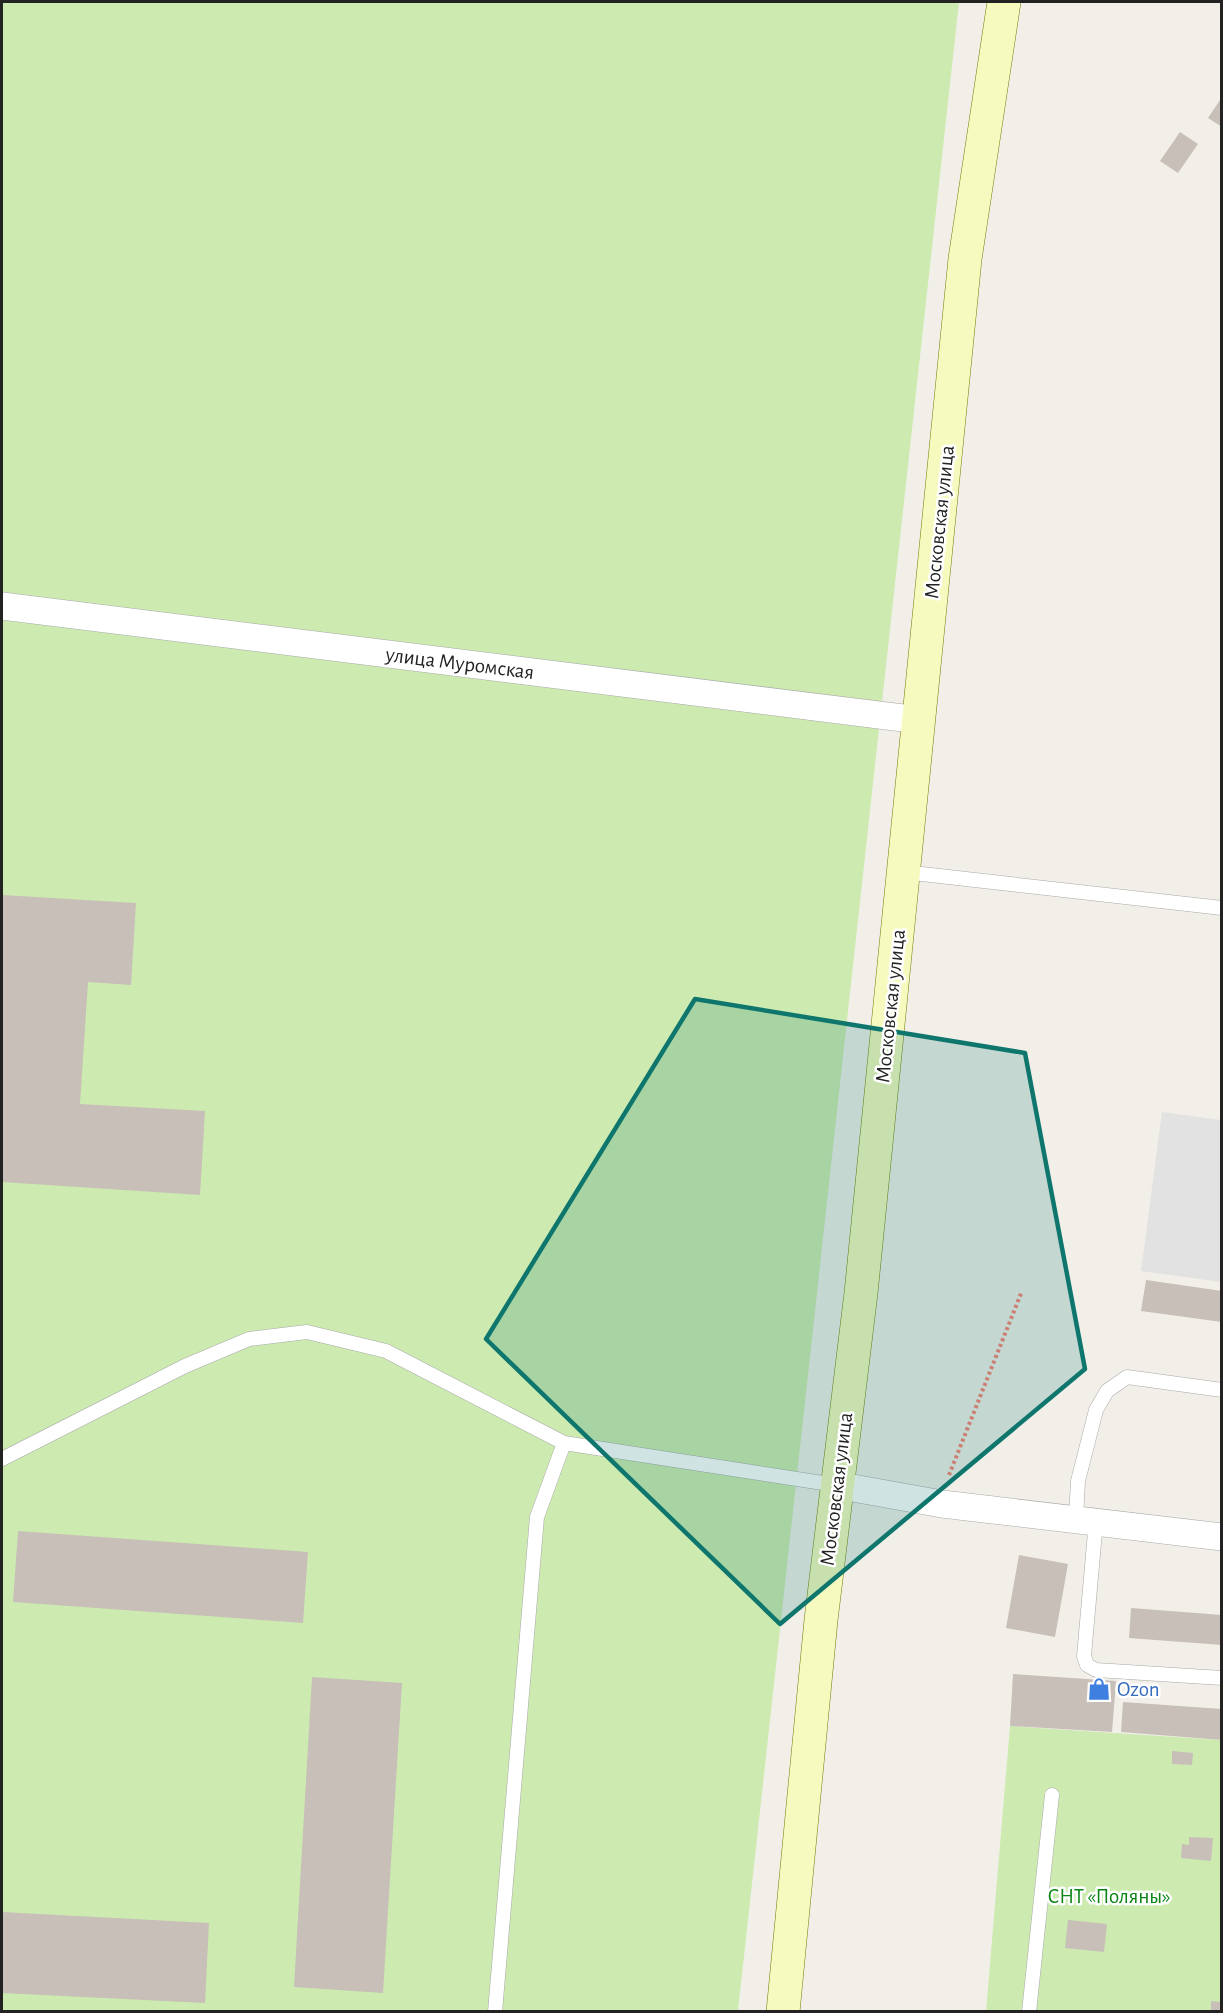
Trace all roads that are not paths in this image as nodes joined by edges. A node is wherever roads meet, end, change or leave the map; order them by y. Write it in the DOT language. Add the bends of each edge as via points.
graph roads {
  1 [pos="1005,2"];
  2 [pos="2,606"];
  3 [pos="919,720"];
  4 [pos="904,872"];
  5 [pos="1221,908"];
  6 [pos="1221,1390"];
  7 [pos="564,1443"];
  8 [pos="2,1459"];
  9 [pos="836,1485"];
  10 [pos="1086,1520"];
  11 [pos="1221,1537"];
  12 [pos="1221,1678"];
  13 [pos="1052,1795"];
  14 [pos="495,2012"];
  15 [pos="783,2012"];
  16 [pos="1029,2012"];
  1 -- 3 [label="main road, Московская улица" via="965,259"];
  2 -- 3 [label="street, улица Муромская"];
  3 -- 4 [label="main road, Московская улица"];
  4 -- 5 [label="lane"];
  4 -- 9 [label="main road, Московская улица" via="861,1293"];
  6 -- 10 [label="lane" via="1127,1377 1107,1391 1096,1410 1078,1481"];
  7 -- 8 [label="lane" via="386,1352 307,1332 249,1339 185,1366"];
  7 -- 9 [label="lane"];
  7 -- 14 [label="lane" via="537,1517"];
  9 -- 10 [label="street" via="942,1504"];
  9 -- 15 [label="main road, Московская улица"];
  10 -- 11 [label="street"];
  10 -- 12 [label="lane" via="1084,1656 1088,1665 1096,1670"];
  13 -- 16 [label="lane"];
}
